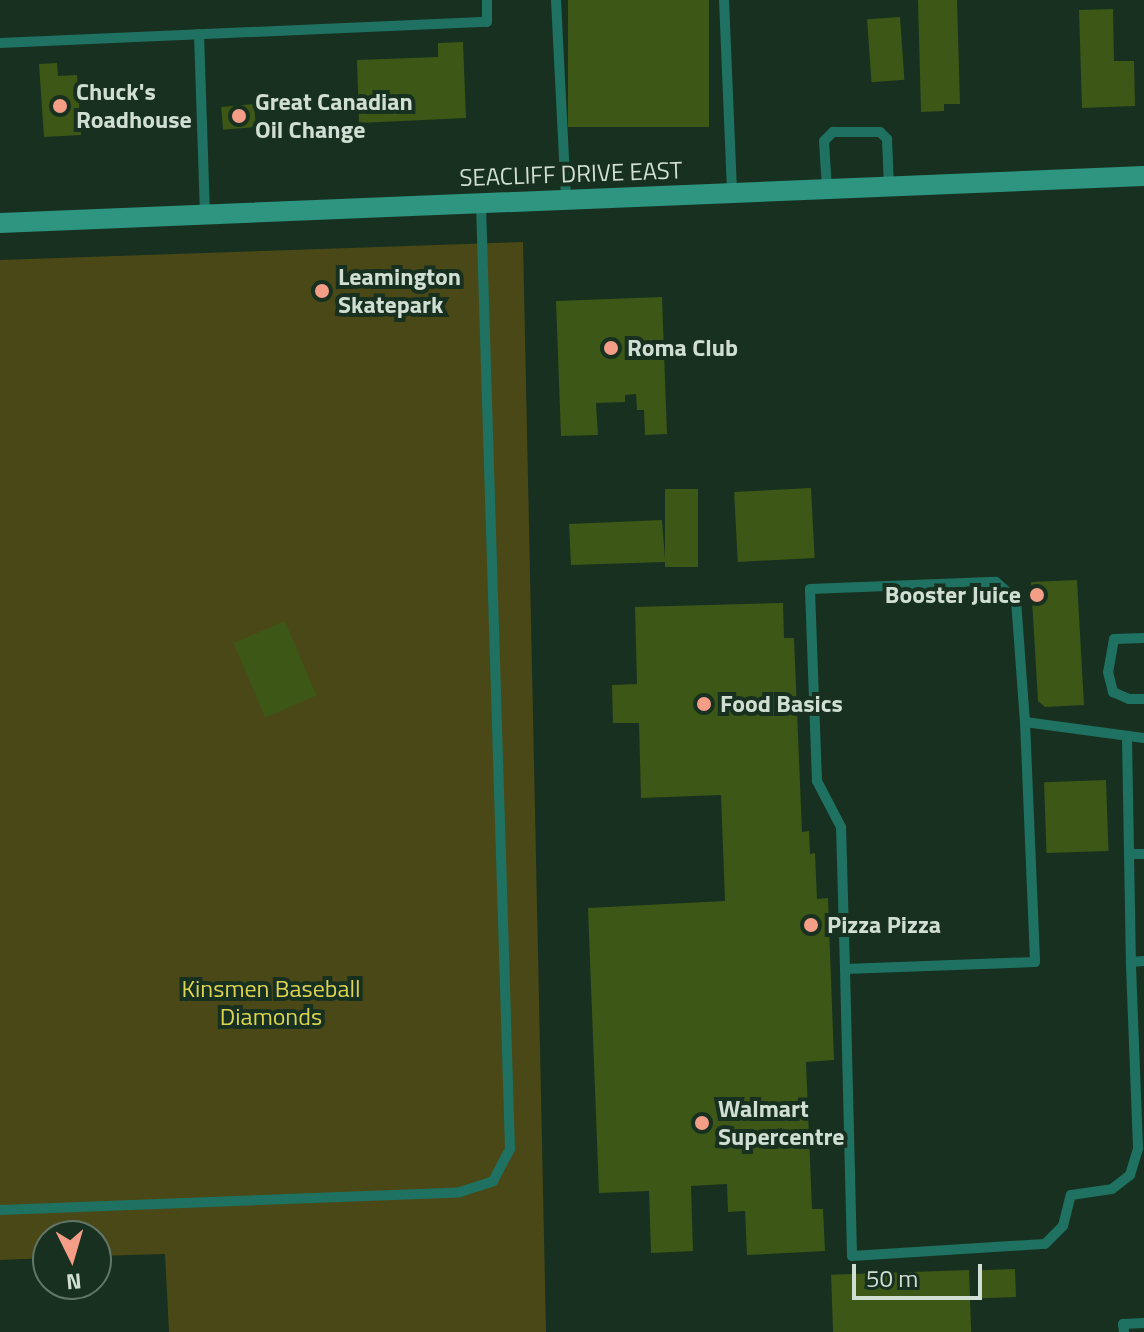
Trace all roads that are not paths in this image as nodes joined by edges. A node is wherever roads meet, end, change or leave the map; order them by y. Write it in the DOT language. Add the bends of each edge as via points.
graph roads {
  1 [pos="487,0"];
  2 [pos="556,0"];
  3 [pos="724,0"];
  4 [pos="199,34"];
  5 [pos="0,43"];
  6 [pos="1144,176"];
  7 [pos="889,186"];
  8 [pos="827,189"];
  9 [pos="732,193"];
  10 [pos="566,202"];
  11 [pos="481,204"];
  12 [pos="205,215"];
  13 [pos="0,223"];
  14 [pos="1144,638"];
  15 [pos="1144,699"];
  16 [pos="1025,722"];
  17 [pos="1127,738"];
  18 [pos="1144,738"];
  19 [pos="1129,854"];
  20 [pos="1144,854"];
  21 [pos="1144,961"];
  22 [pos="1131,962"];
  23 [pos="845,969"];
  24 [pos="1,1210"];
  25 [pos="1144,1323"];
  26 [pos="1124,1332"];
  1 -- 4 [label="lane" via="487,22"];
  2 -- 10 [label="lane"];
  3 -- 9 [label="lane"];
  4 -- 5 [label="lane"];
  4 -- 12 [label="lane"];
  6 -- 7 [label="main road, SEACLIFF DRIVE EAST"];
  7 -- 8 [label="main road, SEACLIFF DRIVE EAST"];
  7 -- 8 [label="lane" via="887,139 880,132 833,132 824,141"];
  8 -- 9 [label="main road, SEACLIFF DRIVE EAST"];
  9 -- 10 [label="main road, SEACLIFF DRIVE EAST"];
  10 -- 11 [label="main road, SEACLIFF DRIVE EAST"];
  11 -- 12 [label="main road, SEACLIFF DRIVE EAST"];
  11 -- 24 [label="lane" via="510,1149 493,1181 460,1192"];
  12 -- 13 [label="main road, SEACLIFF DRIVE EAST"];
  14 -- 15 [label="lane" via="1114,639 1108,672 1113,692"];
  16 -- 17 [label="lane"];
  16 -- 23 [label="lane" via="1035,962"];
  16 -- 23 [label="lane" via="1016,600 996,582 810,589 817,781 841,827"];
  17 -- 18 [label="lane"];
  17 -- 19 [label="lane"];
  19 -- 20 [label="lane"];
  19 -- 22 [label="lane"];
  21 -- 22 [label="lane"];
  22 -- 23 [label="lane" via="1138,1148 1130,1175 1112,1189 1071,1195 1063,1226 1045,1244 852,1256"];
  25 -- 26 [label="lane" via="1123,1324"];
}
